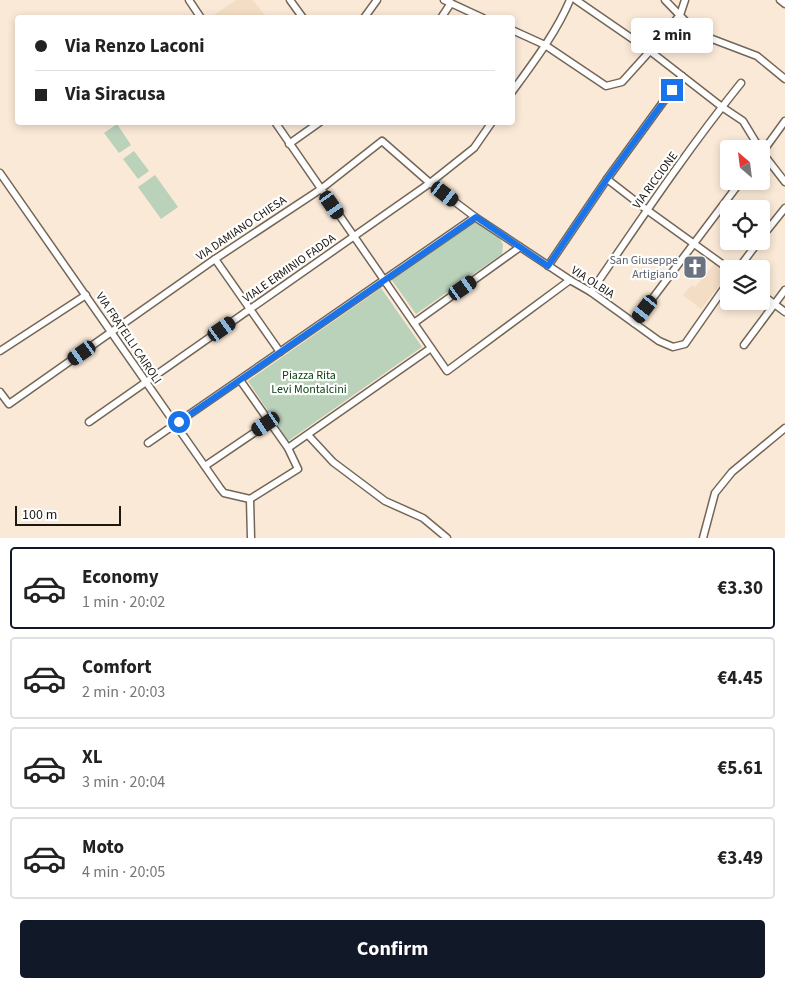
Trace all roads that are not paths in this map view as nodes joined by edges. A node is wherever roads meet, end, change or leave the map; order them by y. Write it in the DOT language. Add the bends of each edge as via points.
graph roads {
  1 [pos="189,0"];
  2 [pos="290,0"];
  3 [pos="377,0"];
  4 [pos="444,0"];
  5 [pos="570,0"];
  6 [pos="576,0"];
  7 [pos="685,0"];
  8 [pos="780,0"];
  9 [pos="669,1"];
  10 [pos="451,3"];
  11 [pos="785,4"];
  12 [pos="200,15"];
  13 [pos="300,15"];
  14 [pos="366,15"];
  15 [pos="443,15"];
  16 [pos="477,15"];
  17 [pos="680,15"];
  18 [pos="515,31"];
  19 [pos="545,45"];
  20 [pos="650,51"];
  21 [pos="682,76"];
  22 [pos="785,79"];
  23 [pos="741,83"];
  24 [pos="515,88"];
  25 [pos="722,107"];
  26 [pos="785,121"];
  27 [pos="277,125"];
  28 [pos="316,125"];
  29 [pos="490,125"];
  30 [pos="754,140"];
  31 [pos="770,140"];
  32 [pos="382,142"];
  33 [pos="289,144"];
  34 [pos="770,163"];
  35 [pos="1,176"];
  36 [pos="607,179"];
  37 [pos="785,182"];
  38 [pos="430,183"];
  39 [pos="321,189"];
  40 [pos="734,190"];
  41 [pos="785,208"];
  42 [pos="647,210"];
  43 [pos="476,217"];
  44 [pos="770,227"];
  45 [pos="354,236"];
  46 [pos="694,244"];
  47 [pos="520,247"];
  48 [pos="752,250"];
  49 [pos="216,259"];
  50 [pos="745,260"];
  51 [pos="720,263"];
  52 [pos="548,266"];
  53 [pos="384,280"];
  54 [pos="570,280"];
  55 [pos="785,290"];
  56 [pos="590,292"];
  57 [pos="720,294"];
  58 [pos="86,295"];
  59 [pos="770,301"];
  60 [pos="774,304"];
  61 [pos="251,309"];
  62 [pos="785,312"];
  63 [pos="414,323"];
  64 [pos="634,323"];
  65 [pos="112,332"];
  66 [pos="744,345"];
  67 [pos="432,348"];
  68 [pos="0,351"];
  69 [pos="280,352"];
  70 [pos="240,380"];
  71 [pos="146,382"];
  72 [pos="0,392"];
  73 [pos="89,422"];
  74 [pos="270,422"];
  75 [pos="176,424"];
  76 [pos="785,428"];
  77 [pos="308,435"];
  78 [pos="148,443"];
  79 [pos="288,448"];
  80 [pos="204,466"];
  81 [pos="250,499"];
  82 [pos="251,538"];
  83 [pos="447,538"];
  84 [pos="703,538"];
  1 -- 12 [label="street"];
  2 -- 13 [label="street"];
  3 -- 14 [label="street"];
  4 -- 10 [label="street"];
  5 -- 19 [label="street"];
  6 -- 20 [label="street"];
  7 -- 17 [label="street"];
  8 -- 11 [label="street"];
  9 -- 17 [label="street"];
  10 -- 15 [label="street"];
  10 -- 16 [label="street"];
  17 -- 20 [label="street"];
  17 -- 22 [label="street" via="694,30 756,56"];
  18 -- 19 [label="street"];
  19 -- 20 [label="street" via="606,86 622,82"];
  19 -- 24 [label="street"];
  20 -- 21 [label="street"];
  21 -- 25 [label="street"];
  21 -- 36 [label="street"];
  23 -- 25 [label="street, VIA RICCIONE"];
  25 -- 30 [label="street" via="743,121"];
  25 -- 42 [label="street, VIA RICCIONE"];
  26 -- 31 [label="street"];
  27 -- 33 [label="street"];
  28 -- 33 [label="street"];
  29 -- 38 [label="street, VIALE ERMINIO FADDA" via="474,148"];
  32 -- 38 [label="street, VIA OLBIA"];
  32 -- 39 [label="street, VIA DAMIANO CHIESA"];
  33 -- 39 [label="street"];
  34 -- 37 [label="street"];
  35 -- 58 [label="street, VIA FRATELLI CAIROLI"];
  36 -- 42 [label="street"];
  36 -- 52 [label="street"];
  38 -- 43 [label="street, VIA OLBIA"];
  38 -- 45 [label="street, VIALE ERMINIO FADDA"];
  39 -- 45 [label="street"];
  39 -- 49 [label="street, VIA DAMIANO CHIESA"];
  40 -- 46 [label="street"];
  41 -- 44 [label="street"];
  42 -- 46 [label="street"];
  42 -- 56 [label="street, VIA RICCIONE"];
  43 -- 47 [label="street, VIA OLBIA"];
  43 -- 53 [label="street"];
  45 -- 53 [label="street"];
  45 -- 61 [label="street, VIALE ERMINIO FADDA"];
  46 -- 51 [label="street"];
  46 -- 64 [label="street"];
  47 -- 52 [label="street, VIA OLBIA"];
  47 -- 63 [label="street"];
  48 -- 50 [label="street"];
  49 -- 61 [label="street"];
  49 -- 65 [label="street, VIA DAMIANO CHIESA"];
  52 -- 54 [label="street, VIA OLBIA"];
  53 -- 63 [label="street"];
  53 -- 69 [label="street"];
  54 -- 56 [label="street, VIA OLBIA"];
  54 -- 67 [label="street" via="447,371"];
  55 -- 60 [label="street"];
  56 -- 64 [label="street, VIA OLBIA"];
  57 -- 64 [label="street, VIA OLBIA" via="685,344 674,348"];
  58 -- 65 [label="street, VIA FRATELLI CAIROLI"];
  58 -- 68 [label="street"];
  59 -- 60 [label="street"];
  60 -- 62 [label="street"];
  60 -- 66 [label="street"];
  61 -- 69 [label="street"];
  61 -- 71 [label="street, VIALE ERMINIO FADDA"];
  63 -- 67 [label="street"];
  65 -- 71 [label="street, VIA FRATELLI CAIROLI"];
  65 -- 72 [label="street, VIA DAMIANO CHIESA" via="10,404"];
  67 -- 77 [label="street"];
  69 -- 70 [label="street"];
  70 -- 74 [label="street"];
  70 -- 75 [label="street"];
  71 -- 73 [label="street, VIALE ERMINIO FADDA"];
  71 -- 75 [label="street, VIA FRATELLI CAIROLI"];
  74 -- 79 [label="street"];
  74 -- 80 [label="street"];
  75 -- 78 [label="street"];
  75 -- 80 [label="street, VIA FRATELLI CAIROLI"];
  76 -- 84 [label="street" via="732,472 715,493"];
  77 -- 79 [label="street"];
  77 -- 83 [label="street" via="333,462 385,501 422,518"];
  79 -- 81 [label="street" via="298,468"];
  80 -- 81 [label="street, VIA FRATELLI CAIROLI" via="224,493"];
  81 -- 82 [label="street"];
}
